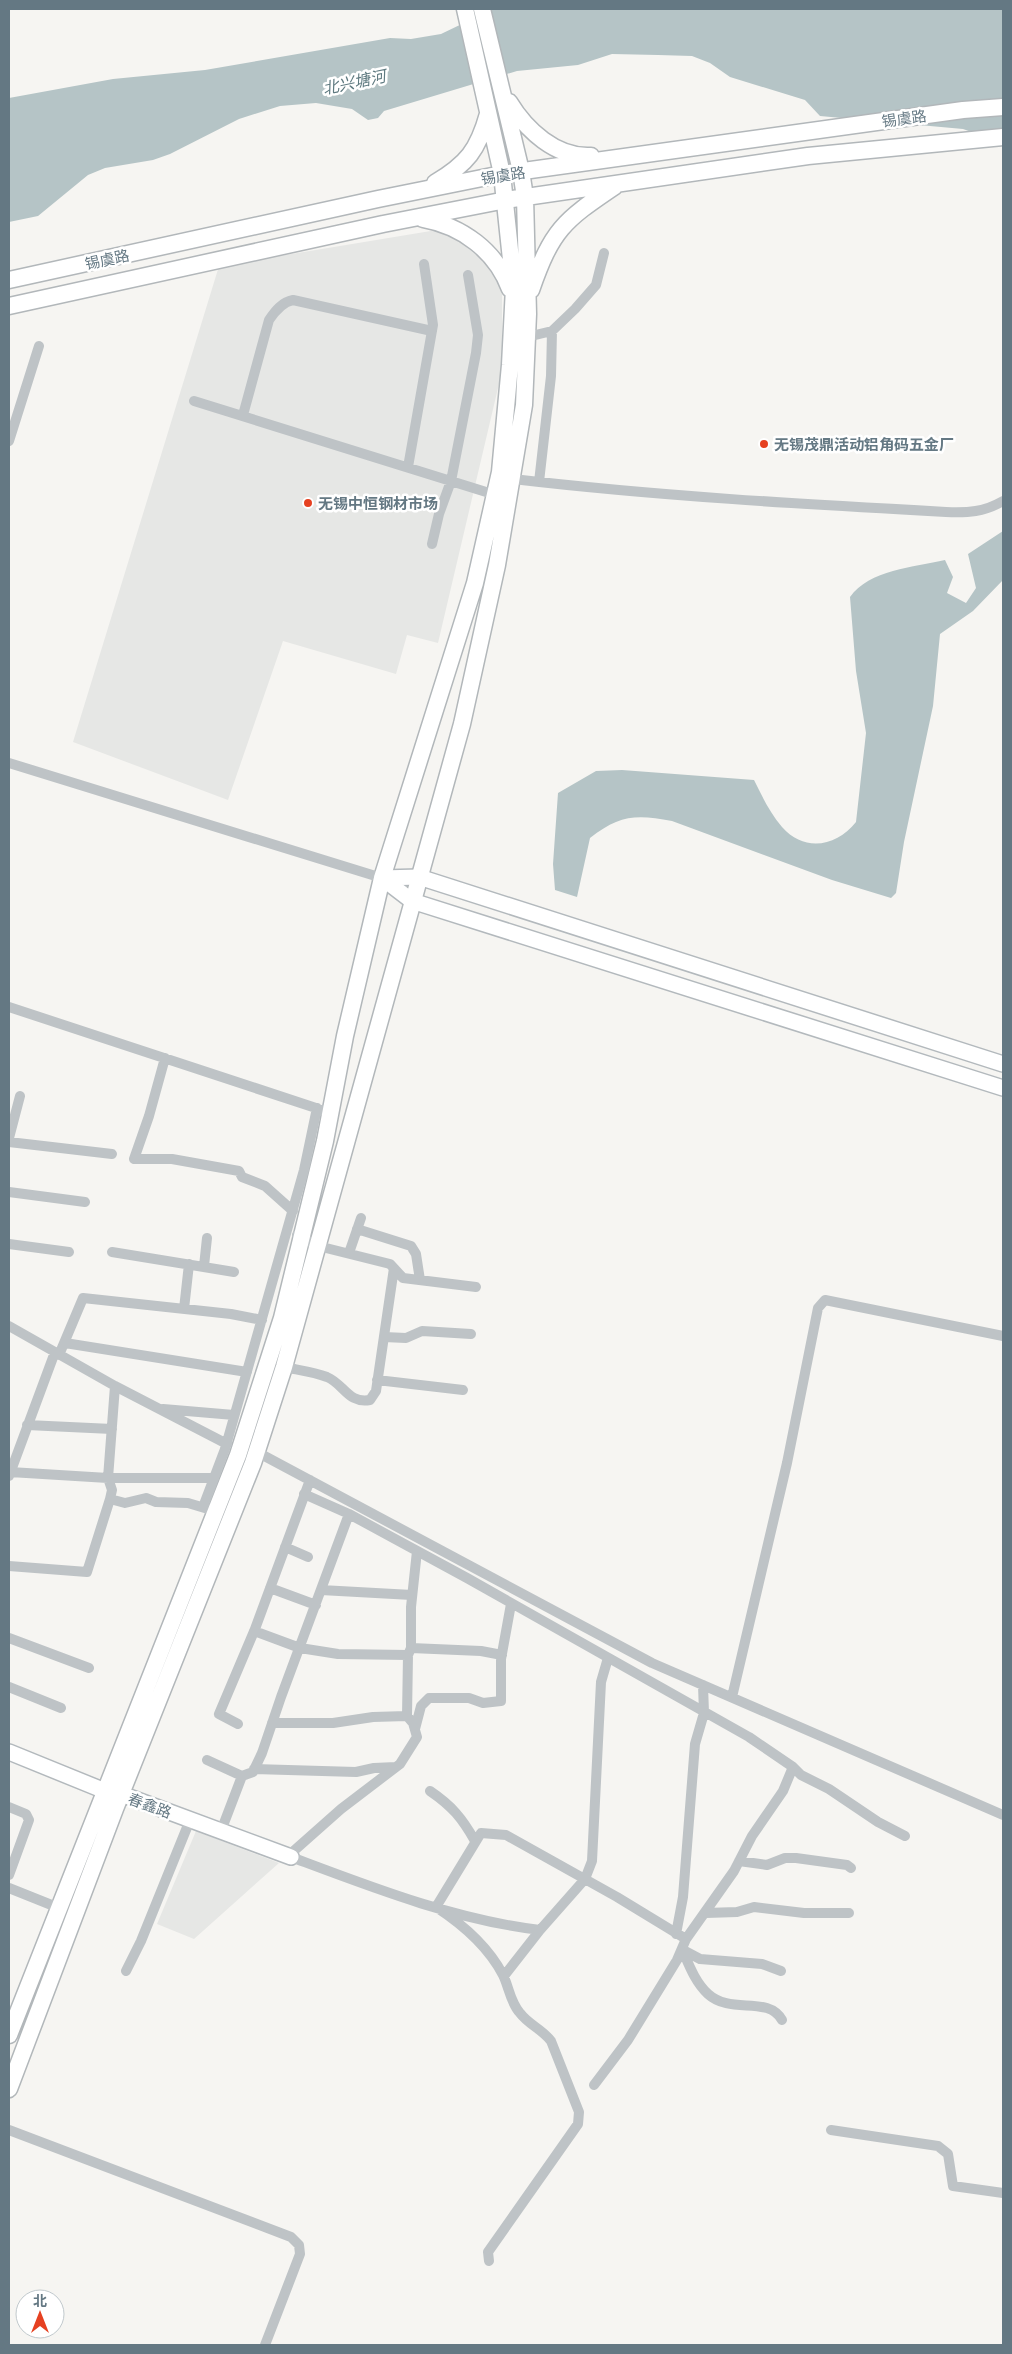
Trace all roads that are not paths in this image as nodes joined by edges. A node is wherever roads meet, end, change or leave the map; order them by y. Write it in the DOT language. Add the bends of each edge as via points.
graph roads {
  1 [pos="482,9"];
  2 [pos="465,11"];
  3 [pos="502,90"];
  4 [pos="1003,107"];
  5 [pos="488,114"];
  6 [pos="1003,138"];
  7 [pos="686,148"];
  8 [pos="521,172"];
  9 [pos="502,174"];
  10 [pos="618,184"];
  11 [pos="424,190"];
  12 [pos="525,197"];
  13 [pos="506,200"];
  14 [pos="416,217"];
  15 [pos="604,253"];
  16 [pos="424,264"];
  17 [pos="468,275"];
  18 [pos="9,280"];
  19 [pos="521,299"];
  20 [pos="9,306"];
  21 [pos="432,330"];
  22 [pos="552,331"];
  23 [pos="527,337"];
  24 [pos="39,346"];
  25 [pos="194,401"];
  26 [pos="243,415"];
  27 [pos="9,441"];
  28 [pos="408,467"];
  29 [pos="513,479"];
  30 [pos="451,481"];
  31 [pos="539,482"];
  32 [pos="502,497"];
  33 [pos="1003,501"];
  34 [pos="432,544"];
  35 [pos="9,763"];
  36 [pos="419,877"];
  37 [pos="382,878"];
  38 [pos="412,901"];
  39 [pos="9,1007"];
  40 [pos="165,1058"];
  41 [pos="1003,1064"];
  42 [pos="1003,1088"];
  43 [pos="20,1096"];
  44 [pos="324,1110"];
  45 [pos="9,1140"];
  46 [pos="112,1154"];
  47 [pos="9,1192"];
  48 [pos="85,1202"];
  49 [pos="293,1211"];
  50 [pos="361,1218"];
  51 [pos="357,1228"];
  52 [pos="295,1233"];
  53 [pos="207,1238"];
  54 [pos="9,1244"];
  55 [pos="318,1246"];
  56 [pos="69,1252"];
  57 [pos="112,1252"];
  58 [pos="349,1253"];
  59 [pos="189,1264"];
  60 [pos="204,1266"];
  61 [pos="394,1268"];
  62 [pos="234,1272"];
  63 [pos="420,1280"];
  64 [pos="476,1287"];
  65 [pos="184,1309"];
  66 [pos="262,1320"];
  67 [pos="9,1326"];
  68 [pos="471,1334"];
  69 [pos="1003,1336"];
  70 [pos="384,1337"];
  71 [pos="64,1343"];
  72 [pos="57,1353"];
  73 [pos="284,1367"];
  74 [pos="247,1372"];
  75 [pos="377,1380"];
  76 [pos="116,1386"];
  77 [pos="463,1390"];
  78 [pos="157,1408"];
  79 [pos="234,1415"];
  80 [pos="27,1425"];
  81 [pos="112,1429"];
  82 [pos="226,1444"];
  83 [pos="257,1452"];
  84 [pos="9,1474"];
  85 [pos="108,1478"];
  86 [pos="214,1478"];
  87 [pos="310,1480"];
  88 [pos="304,1494"];
  89 [pos="110,1499"];
  90 [pos="209,1510"];
  91 [pos="349,1514"];
  92 [pos="285,1547"];
  93 [pos="417,1551"];
  94 [pos="308,1556"];
  95 [pos="9,1566"];
  96 [pos="270,1588"];
  97 [pos="321,1590"];
  98 [pos="412,1595"];
  99 [pos="511,1604"];
  100 [pos="316,1605"];
  101 [pos="254,1631"];
  102 [pos="9,1638"];
  103 [pos="300,1648"];
  104 [pos="409,1652"];
  105 [pos="502,1655"];
  106 [pos="608,1658"];
  107 [pos="89,1668"];
  108 [pos="704,1685"];
  109 [pos="9,1687"];
  110 [pos="732,1698"];
  111 [pos="61,1708"];
  112 [pos="704,1713"];
  113 [pos="407,1716"];
  114 [pos="272,1723"];
  115 [pos="238,1724"];
  116 [pos="415,1729"];
  117 [pos="9,1745"];
  118 [pos="9,1752"];
  119 [pos="207,1760"];
  120 [pos="396,1767"];
  121 [pos="793,1767"];
  122 [pos="254,1769"];
  123 [pos="242,1776"];
  124 [pos="111,1791"];
  125 [pos="430,1791"];
  126 [pos="9,1807"];
  127 [pos="1003,1815"];
  128 [pos="190,1820"];
  129 [pos="221,1831"];
  130 [pos="905,1836"];
  131 [pos="475,1841"];
  132 [pos="289,1856"];
  133 [pos="739,1861"];
  134 [pos="851,1868"];
  135 [pos="9,1875"];
  136 [pos="585,1879"];
  137 [pos="9,1888"];
  138 [pos="436,1907"];
  139 [pos="59,1908"];
  140 [pos="706,1913"];
  141 [pos="849,1913"];
  142 [pos="540,1930"];
  143 [pos="676,1934"];
  144 [pos="684,1944"];
  145 [pos="126,1970"];
  146 [pos="781,1971"];
  147 [pos="504,1976"];
  148 [pos="782,2020"];
  149 [pos="9,2035"];
  150 [pos="594,2085"];
  151 [pos="9,2088"];
  152 [pos="9,2130"];
  153 [pos="831,2130"];
  154 [pos="1003,2193"];
  155 [pos="489,2261"];
  156 [pos="264,2345"];
  1 -- 3 [label="main road"];
  2 -- 5 [label="main road"];
  3 -- 7 [label="main road" via="516,116 528,128 539,138 567,152 587,156 624,156"];
  3 -- 8 [label="main road"];
  4 -- 7 [label="main road, 锡虞路"];
  5 -- 9 [label="main road"];
  5 -- 11 [label="main road" via="468,158 457,170"];
  6 -- 10 [label="main road, 锡虞路" via="808,156"];
  7 -- 8 [label="main road, 锡虞路"];
  8 -- 9 [label="main road, 锡虞路"];
  8 -- 12 [label="main road"];
  9 -- 11 [label="main road, 锡虞路"];
  9 -- 13 [label="main road"];
  10 -- 12 [label="main road, 锡虞路"];
  10 -- 19 [label="main road" via="577,211 554,236"];
  11 -- 18 [label="main road, 锡虞路"];
  12 -- 13 [label="main road, 锡虞路"];
  12 -- 19 [label="main road"];
  13 -- 14 [label="main road, 锡虞路"];
  13 -- 19 [label="main road"];
  14 -- 19 [label="main road" via="448,226 477,243 500,268"];
  14 -- 20 [label="main road, 锡虞路"];
  15 -- 22 [label="street" via="596,285"];
  16 -- 21 [label="street"];
  17 -- 30 [label="street" via="478,335"];
  19 -- 23 [label="main road"];
  19 -- 32 [label="main road" via="502,452"];
  21 -- 26 [label="street" via="287,301 269,320"];
  21 -- 28 [label="street"];
  22 -- 23 [label="street"];
  22 -- 31 [label="street" via="551,376"];
  23 -- 29 [label="main road" via="524,405"];
  24 -- 27 [label="street"];
  25 -- 26 [label="street"];
  26 -- 28 [label="street"];
  28 -- 30 [label="street"];
  29 -- 31 [label="street"];
  29 -- 32 [label="main road"];
  30 -- 32 [label="street"];
  30 -- 34 [label="street"];
  31 -- 33 [label="street" via="764,502 946,512 973,513"];
  32 -- 36 [label="main road" via="462,724"];
  32 -- 37 [label="main road"];
  35 -- 37 [label="street"];
  36 -- 37 [label="main road"];
  36 -- 38 [label="main road"];
  36 -- 41 [label="main road"];
  37 -- 38 [label="main road"];
  37 -- 44 [label="main road"];
  38 -- 42 [label="main road"];
  38 -- 55 [label="main road"];
  39 -- 40 [label="street"];
  40 -- 44 [label="street"];
  40 -- 49 [label="street" via="134,1159 172,1159 239,1171 242,1178 265,1186"];
  43 -- 45 [label="street"];
  44 -- 49 [label="street"];
  44 -- 52 [label="main road"];
  45 -- 46 [label="street"];
  47 -- 48 [label="street"];
  49 -- 52 [label="street"];
  50 -- 51 [label="street"];
  51 -- 58 [label="street"];
  51 -- 63 [label="street" via="411,1246 416,1254"];
  52 -- 55 [label="street"];
  52 -- 66 [label="street"];
  52 -- 90 [label="main road" via="282,1318 238,1456"];
  53 -- 60 [label="street"];
  54 -- 56 [label="street"];
  55 -- 58 [label="street"];
  55 -- 73 [label="main road"];
  57 -- 59 [label="street"];
  58 -- 61 [label="street" via="390,1264"];
  59 -- 60 [label="street"];
  59 -- 65 [label="street"];
  60 -- 62 [label="street"];
  61 -- 63 [label="street" via="403,1278"];
  61 -- 70 [label="street"];
  63 -- 64 [label="street"];
  65 -- 66 [label="street"];
  65 -- 71 [label="street" via="83,1298"];
  66 -- 74 [label="street"];
  67 -- 72 [label="street"];
  68 -- 70 [label="street" via="422,1331 406,1338"];
  69 -- 110 [label="street" via="826,1300 818,1308 787,1463"];
  70 -- 75 [label="street"];
  71 -- 72 [label="street"];
  71 -- 74 [label="street"];
  72 -- 76 [label="street"];
  72 -- 80 [label="street"];
  73 -- 75 [label="street" via="325,1376 346,1395 364,1401 372,1397"];
  73 -- 83 [label="main road"];
  74 -- 79 [label="street"];
  75 -- 77 [label="street"];
  76 -- 78 [label="street"];
  76 -- 81 [label="street"];
  78 -- 79 [label="street"];
  78 -- 82 [label="street"];
  79 -- 82 [label="street"];
  80 -- 81 [label="street"];
  80 -- 84 [label="street"];
  81 -- 85 [label="street"];
  82 -- 86 [label="street"];
  83 -- 87 [label="street"];
  83 -- 124 [label="main road"];
  84 -- 85 [label="street"];
  85 -- 86 [label="street"];
  85 -- 89 [label="street" via="112,1490"];
  86 -- 90 [label="street"];
  87 -- 88 [label="street"];
  87 -- 108 [label="street" via="652,1663"];
  88 -- 91 [label="street"];
  88 -- 92 [label="street"];
  89 -- 90 [label="street" via="125,1503 146,1498 156,1502 188,1503"];
  89 -- 95 [label="street" via="87,1572"];
  90 -- 124 [label="main road"];
  91 -- 93 [label="street"];
  91 -- 97 [label="street"];
  92 -- 94 [label="street"];
  92 -- 96 [label="street"];
  93 -- 98 [label="street"];
  93 -- 99 [label="street"];
  96 -- 100 [label="street"];
  96 -- 101 [label="street"];
  97 -- 98 [label="street"];
  97 -- 100 [label="street"];
  98 -- 104 [label="street"];
  99 -- 105 [label="street"];
  99 -- 106 [label="street"];
  100 -- 103 [label="street"];
  101 -- 103 [label="street"];
  101 -- 115 [label="street" via="218,1714"];
  102 -- 107 [label="street"];
  103 -- 104 [label="street" via="338,1654"];
  103 -- 114 [label="street"];
  104 -- 105 [label="street" via="481,1651"];
  104 -- 113 [label="street"];
  105 -- 116 [label="street" via="501,1700 483,1703 470,1698 429,1698 421,1706"];
  106 -- 112 [label="street"];
  106 -- 136 [label="street" via="601,1682 592,1861"];
  108 -- 110 [label="street"];
  108 -- 112 [label="street"];
  109 -- 111 [label="street"];
  110 -- 127 [label="street"];
  112 -- 121 [label="street" via="749,1737"];
  112 -- 143 [label="street" via="695,1744 683,1897"];
  113 -- 114 [label="street" via="333,1723"];
  113 -- 116 [label="street"];
  114 -- 122 [label="street"];
  116 -- 120 [label="street" via="417,1737"];
  117 -- 124 [label="main road, 春鑫路" via="86,1775"];
  118 -- 124 [label="main road, 春鑫路"];
  119 -- 123 [label="street"];
  120 -- 122 [label="street" via="356,1772"];
  120 -- 132 [label="street" via="341,1809"];
  121 -- 130 [label="street" via="801,1775"];
  121 -- 133 [label="street"];
  122 -- 123 [label="street"];
  123 -- 129 [label="street"];
  124 -- 128 [label="main road, 春鑫路"];
  124 -- 139 [label="main road"];
  124 -- 151 [label="main road"];
  125 -- 131 [label="street" via="462,1818"];
  126 -- 135 [label="street" via="26,1814 29,1820"];
  128 -- 129 [label="main road, 春鑫路"];
  128 -- 145 [label="street"];
  129 -- 132 [label="main road, 春鑫路"];
  131 -- 136 [label="street" via="481,1833 506,1834"];
  131 -- 138 [label="street"];
  132 -- 138 [label="street"];
  133 -- 134 [label="street" via="767,1864 796,1858"];
  133 -- 140 [label="street"];
  136 -- 142 [label="street"];
  136 -- 143 [label="street"];
  137 -- 139 [label="street"];
  138 -- 142 [label="street" via="514,1927"];
  138 -- 147 [label="street" via="486,1949"];
  139 -- 149 [label="main road"];
  140 -- 141 [label="street" via="736,1912 754,1907"];
  140 -- 144 [label="street"];
  142 -- 147 [label="street"];
  143 -- 144 [label="street"];
  144 -- 146 [label="street" via="700,1959 762,1964"];
  144 -- 148 [label="street" via="694,1975 709,1994 727,2004 768,2007"];
  144 -- 150 [label="street" via="628,2040"];
  147 -- 155 [label="street" via="520,2014 552,2041 579,2116 578,2124 488,2252"];
  152 -- 156 [label="street" via="291,2237 299,2245 300,2254"];
  153 -- 154 [label="street" via="938,2146 948,2154 953,2186"];
}
